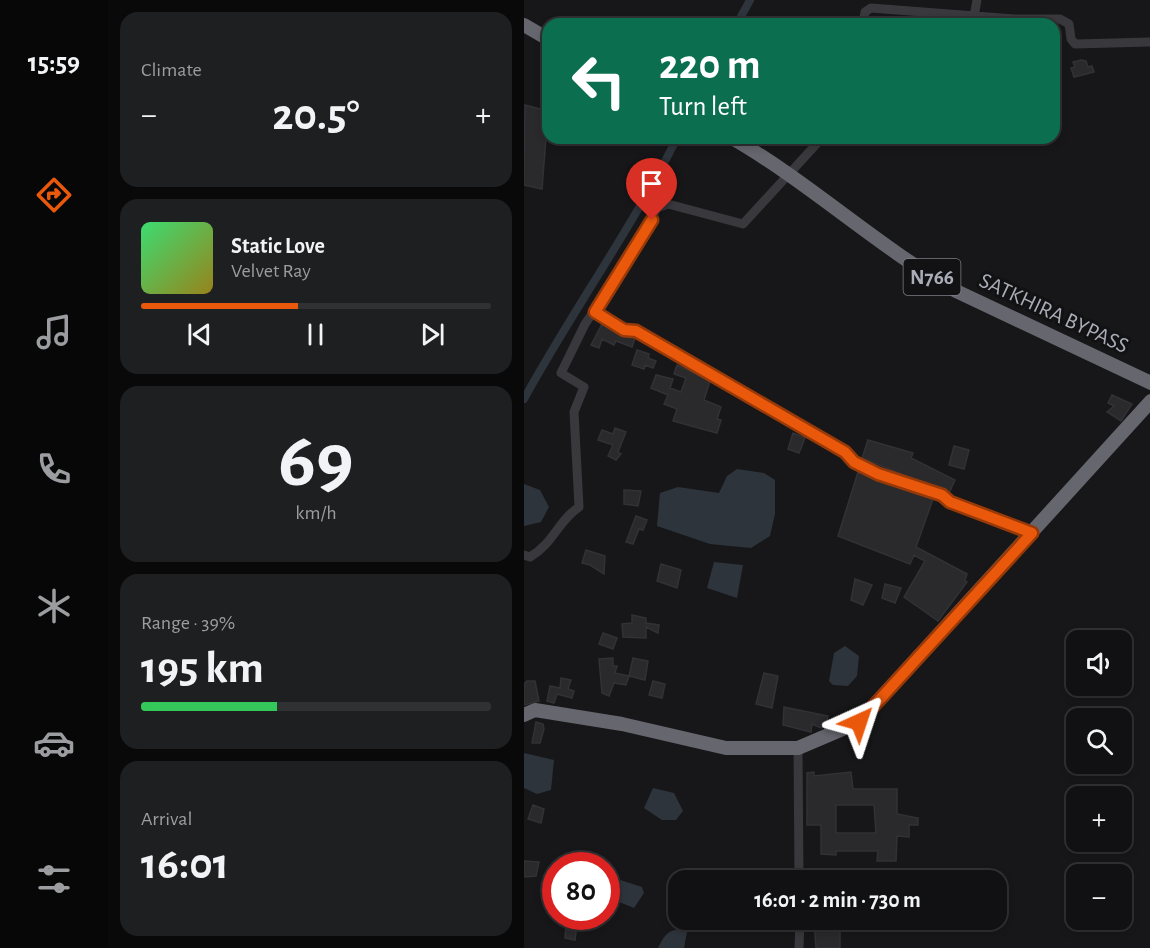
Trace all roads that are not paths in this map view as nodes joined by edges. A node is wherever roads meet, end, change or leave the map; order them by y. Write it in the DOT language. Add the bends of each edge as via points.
graph roads {
  1 [pos="977,0"];
  2 [pos="974,17"];
  3 [pos="864,18"];
  4 [pos="1004,18"];
  5 [pos="1060,20"];
  6 [pos="524,25"];
  7 [pos="542,36"];
  8 [pos="1151,42"];
  9 [pos="741,144"];
  10 [pos="817,144"];
  11 [pos="790,176"];
  12 [pos="595,312"];
  13 [pos="1151,383"];
  14 [pos="1151,401"];
  15 [pos="1032,533"];
  16 [pos="524,555"];
  17 [pos="524,715"];
  18 [pos="798,748"];
  19 [pos="799,870"];
  20 [pos="800,930"];
  21 [pos="799,948"];
  1 -- 2 [label="street"];
  2 -- 3 [label="street" via="871,8"];
  2 -- 4 [label="street"];
  5 -- 8 [label="street" via="1069,24 1075,44"];
  6 -- 7 [label="highway"];
  9 -- 11 [label="highway, SATKHIRA BYPASS / N766"];
  10 -- 11 [label="street"];
  11 -- 12 [label="street" via="743,224 659,205"];
  11 -- 13 [label="highway, SATKHIRA BYPASS / N766" via="928,275"];
  12 -- 15 [label="street" via="624,330 636,331 793,421 845,452 854,462"];
  12 -- 16 [label="street" via="561,372 584,387 574,412 579,507 563,519 544,549 530,557"];
  14 -- 15 [label="highway"];
  15 -- 18 [label="highway" via="859,722"];
  17 -- 18 [label="highway" via="535,710 622,724 726,748"];
  18 -- 19 [label="street"];
  20 -- 21 [label="street"];
}
